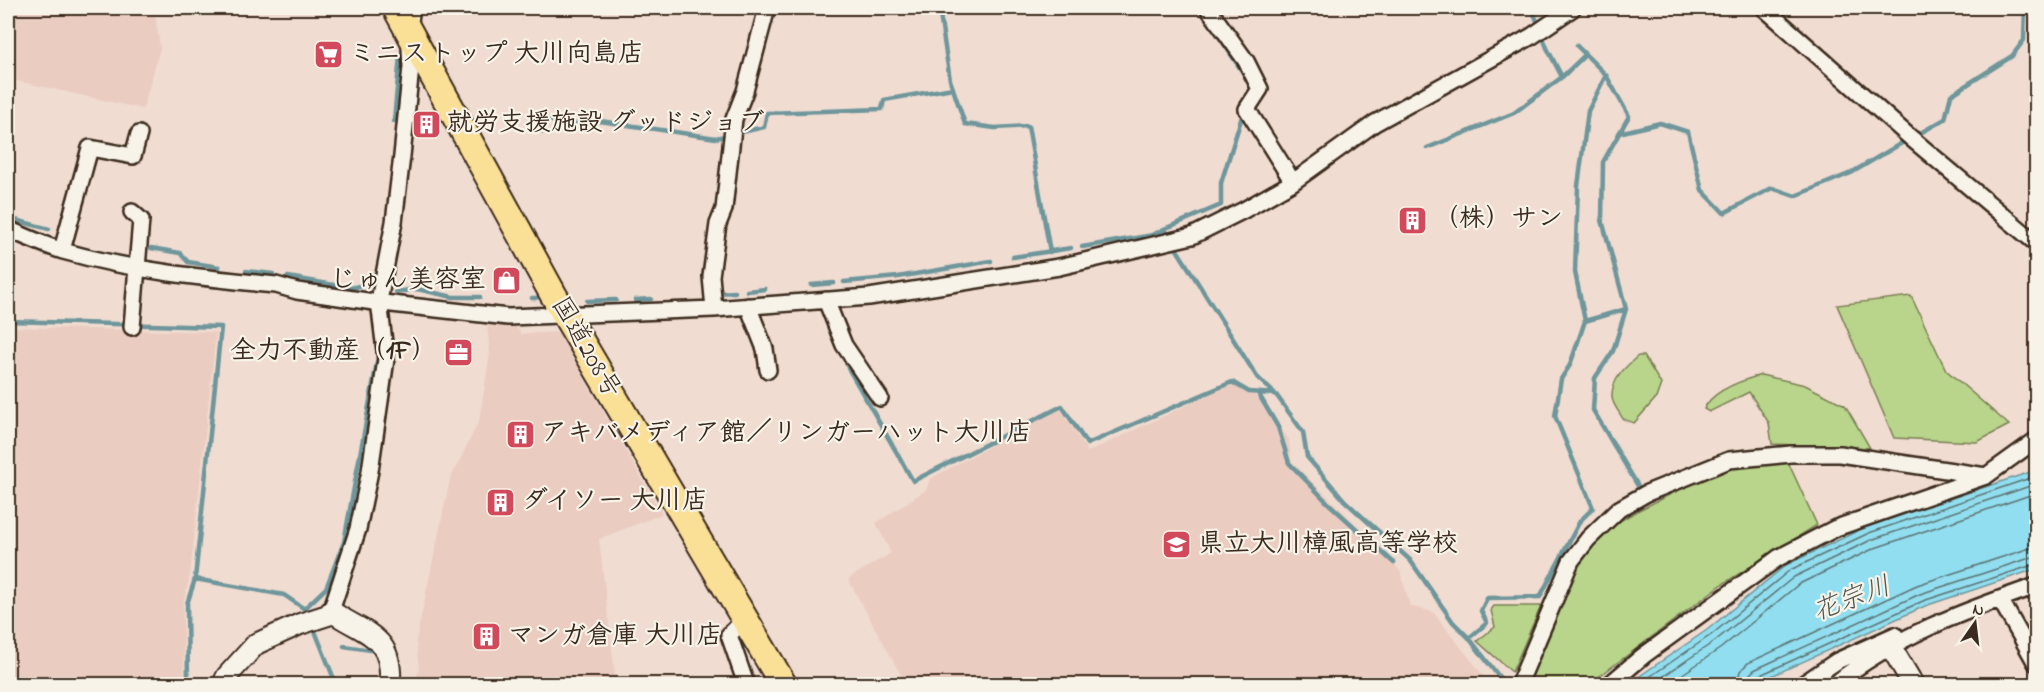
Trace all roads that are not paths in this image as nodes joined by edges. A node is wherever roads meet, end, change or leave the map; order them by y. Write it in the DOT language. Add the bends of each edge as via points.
graph roads {
  1 [pos="767,8"];
  2 [pos="1208,8"];
  3 [pos="1573,8"];
  4 [pos="1764,8"];
  5 [pos="406,14"];
  6 [pos="139,134"];
  7 [pos="1293,182"];
  8 [pos="132,212"];
  9 [pos="8,229"];
  10 [pos="2037,243"];
  11 [pos="62,250"];
  12 [pos="137,269"];
  13 [pos="826,300"];
  14 [pos="379,301"];
  15 [pos="747,306"];
  16 [pos="714,309"];
  17 [pos="565,314"];
  18 [pos="132,323"];
  19 [pos="768,370"];
  20 [pos="880,398"];
  21 [pos="2037,440"];
  22 [pos="1986,476"];
  23 [pos="2037,586"];
  24 [pos="2000,599"];
  25 [pos="1972,609"];
  26 [pos="333,612"];
  27 [pos="744,620"];
  28 [pos="1891,647"];
  29 [pos="2037,663"];
  30 [pos="223,684"];
  31 [pos="390,684"];
  32 [pos="747,684"];
  33 [pos="783,684"];
  34 [pos="1519,684"];
  35 [pos="1610,684"];
  36 [pos="1803,684"];
  37 [pos="1835,684"];
  38 [pos="1913,684"];
  1 -- 16 [label="street" via="734,119 724,209 718,224 711,276"];
  2 -- 7 [label="street" via="1246,61 1260,89 1247,109"];
  3 -- 7 [label="street" via="1533,36 1375,123"];
  4 -- 10 [label="street"];
  5 -- 14 [label="street" via="411,67 394,222"];
  5 -- 17 [label="highway, 国道208号"];
  6 -- 11 [label="street" via="133,156 90,148"];
  7 -- 13 [label="street" via="1192,236 1173,241 1059,267 869,297"];
  8 -- 12 [label="street" via="141,220"];
  9 -- 11 [label="street"];
  11 -- 12 [label="street"];
  12 -- 14 [label="street"];
  12 -- 18 [label="street"];
  13 -- 15 [label="street"];
  13 -- 20 [label="street" via="844,345"];
  14 -- 17 [label="street" via="508,317"];
  14 -- 26 [label="street" via="386,359 375,434 358,529"];
  15 -- 16 [label="street"];
  15 -- 19 [label="street" via="765,349"];
  16 -- 17 [label="street"];
  17 -- 27 [label="highway, 国道208号"];
  21 -- 22 [label="street"];
  22 -- 34 [label="street" via="1840,454 1791,454 1729,460 1647,493 1619,509 1571,561"];
  22 -- 35 [label="street" via="1836,528 1778,558"];
  23 -- 24 [label="street"];
  24 -- 25 [label="street"];
  24 -- 29 [label="street"];
  25 -- 28 [label="street"];
  25 -- 36 [label="street" via="1960,607 1872,645 1837,661"];
  26 -- 30 [label="street" via="256,644"];
  26 -- 31 [label="street" via="377,638 387,652"];
  27 -- 32 [label="street" via="729,635"];
  27 -- 33 [label="highway, 国道208号"];
  28 -- 37 [label="street"];
  28 -- 38 [label="street"];
}
